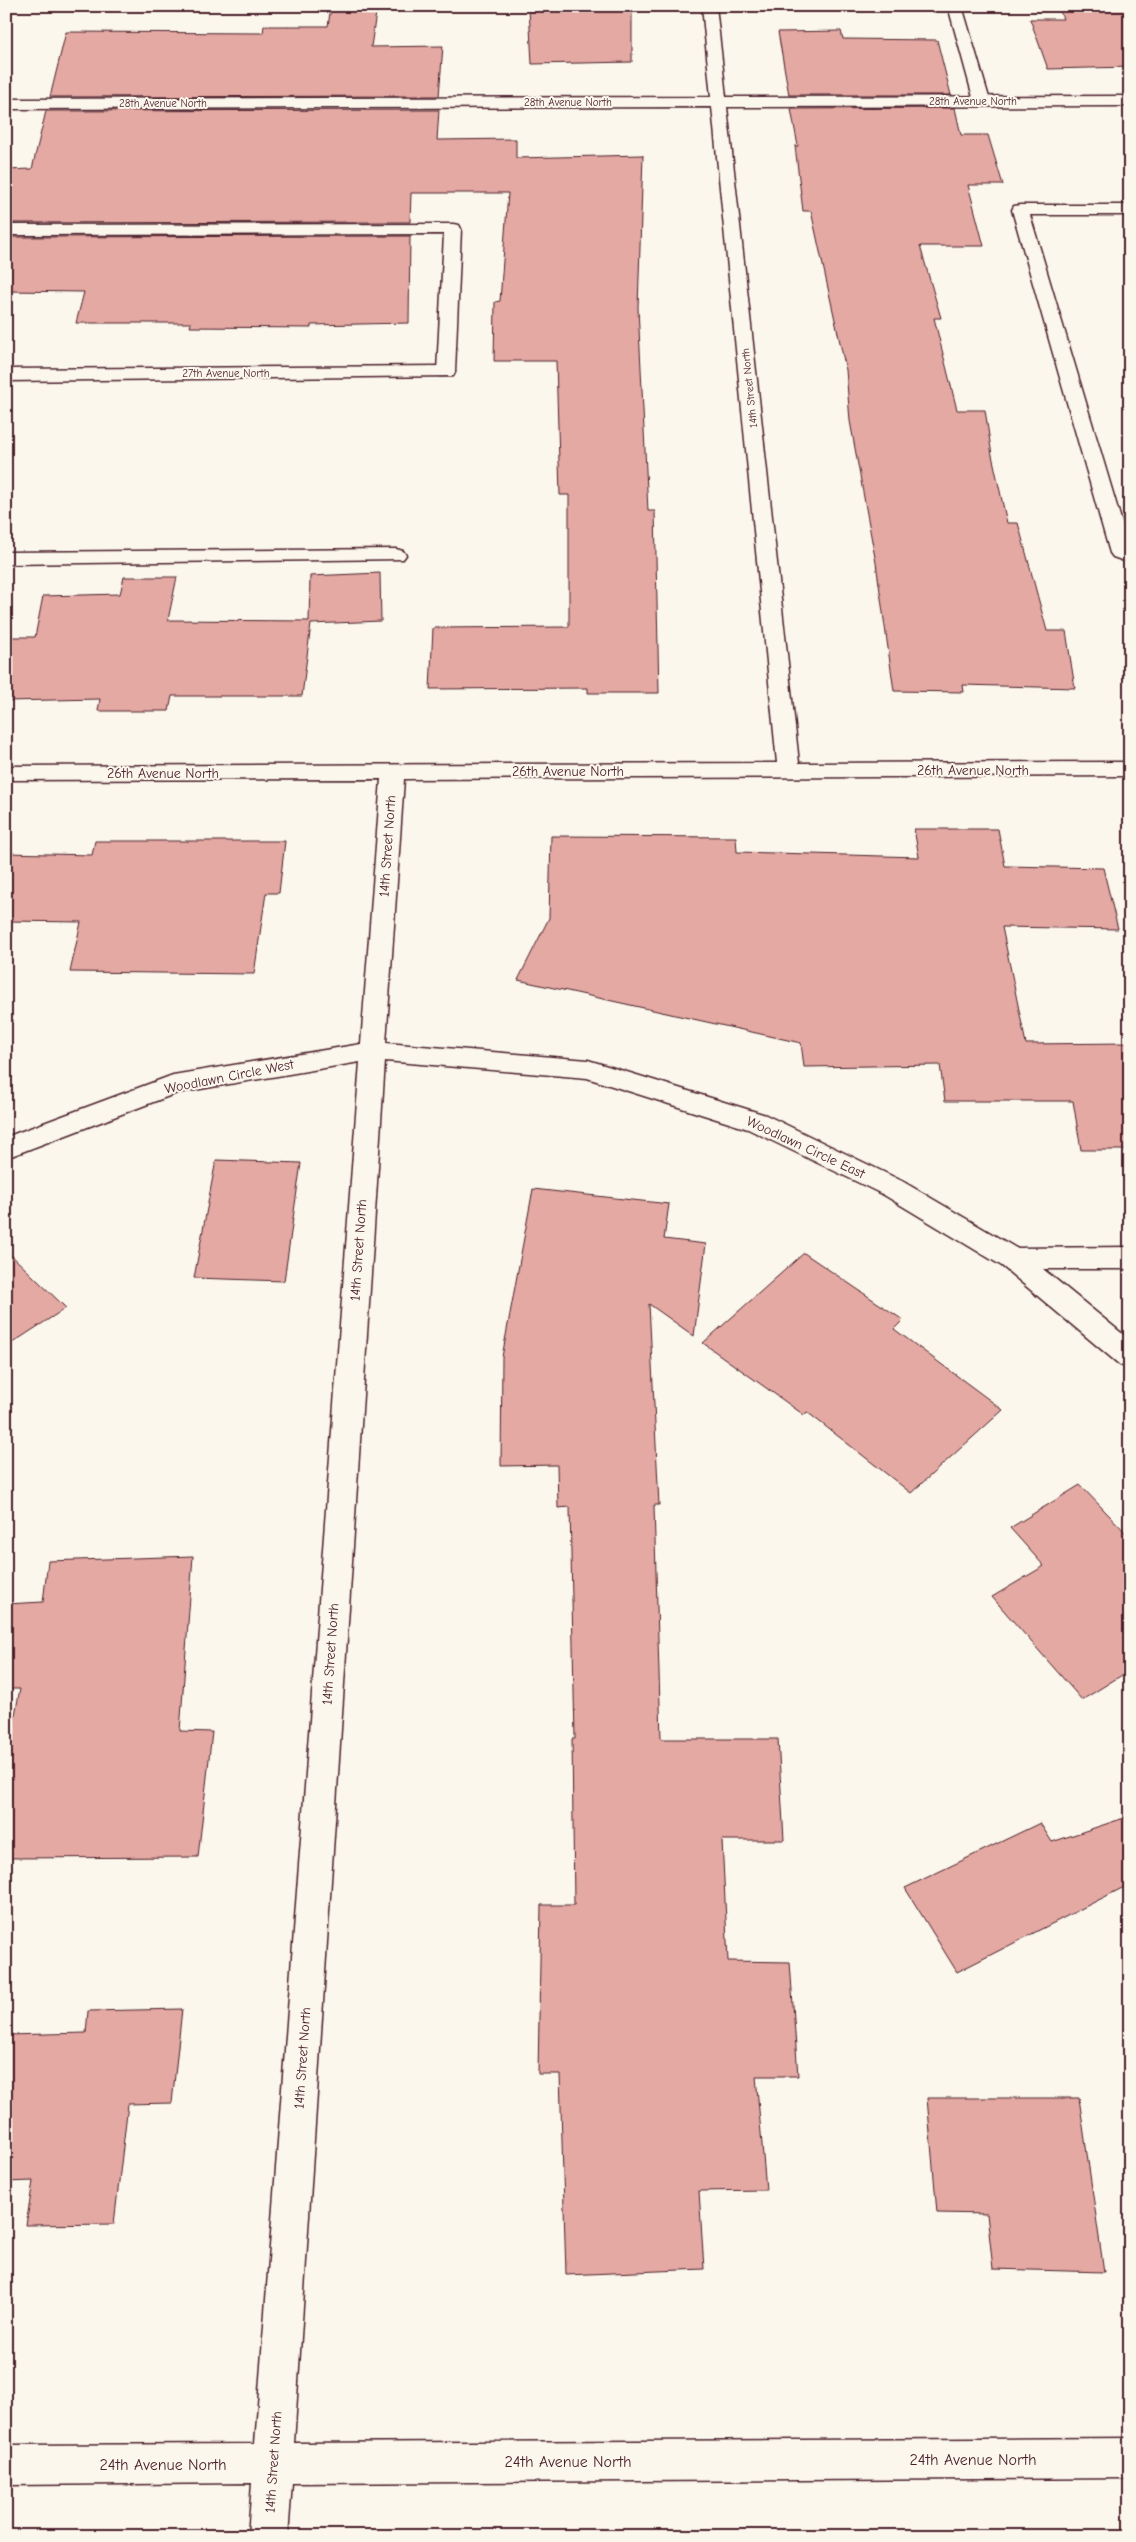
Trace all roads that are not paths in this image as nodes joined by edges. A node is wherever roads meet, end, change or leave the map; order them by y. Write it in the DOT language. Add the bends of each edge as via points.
graph roads {
  1 [pos="709,6"];
  2 [pos="955,6"];
  3 [pos="982,101"];
  4 [pos="1130,101"];
  5 [pos="718,102"];
  6 [pos="6,104"];
  7 [pos="1130,210"];
  8 [pos="6,230"];
  9 [pos="6,375"];
  10 [pos="396,555"];
  11 [pos="1130,557"];
  12 [pos="6,558"];
  13 [pos="1130,769"];
  14 [pos="789,770"];
  15 [pos="393,772"];
  16 [pos="6,773"];
  17 [pos="372,1050"];
  18 [pos="6,1148"];
  19 [pos="1130,1258"];
  20 [pos="1012,1259"];
  21 [pos="1130,1357"];
  22 [pos="1130,2458"];
  23 [pos="273,2463"];
  24 [pos="6,2465"];
  25 [pos="268,2536"];
  1 -- 5 [label="street, 14th Street North"];
  2 -- 3 [label="street"];
  3 -- 4 [label="street, 28th Avenue North"];
  3 -- 5 [label="street, 28th Avenue North"];
  5 -- 6 [label="street, 28th Avenue North"];
  5 -- 14 [label="street, 14th Street North"];
  7 -- 11 [label="street" via="1020,210 1120,553"];
  8 -- 9 [label="street, 27th Avenue North" via="453,230 446,372"];
  10 -- 12 [label="street"];
  13 -- 14 [label="street, 26th Avenue North"];
  14 -- 15 [label="street, 26th Avenue North"];
  15 -- 16 [label="street, 26th Avenue North"];
  15 -- 17 [label="street, 14th Street North"];
  17 -- 18 [label="street, Woodlawn Circle West" via="173,1084"];
  17 -- 20 [label="street, Woodlawn Circle East" via="588,1069 757,1122 893,1188"];
  17 -- 23 [label="street, 14th Street North"];
  19 -- 20 [label="street"];
  20 -- 21 [label="street, Woodlawn Circle East"];
  22 -- 23 [label="street, 24th Avenue North"];
  23 -- 24 [label="street, 24th Avenue North"];
  23 -- 25 [label="street, 14th Street North"];
}
